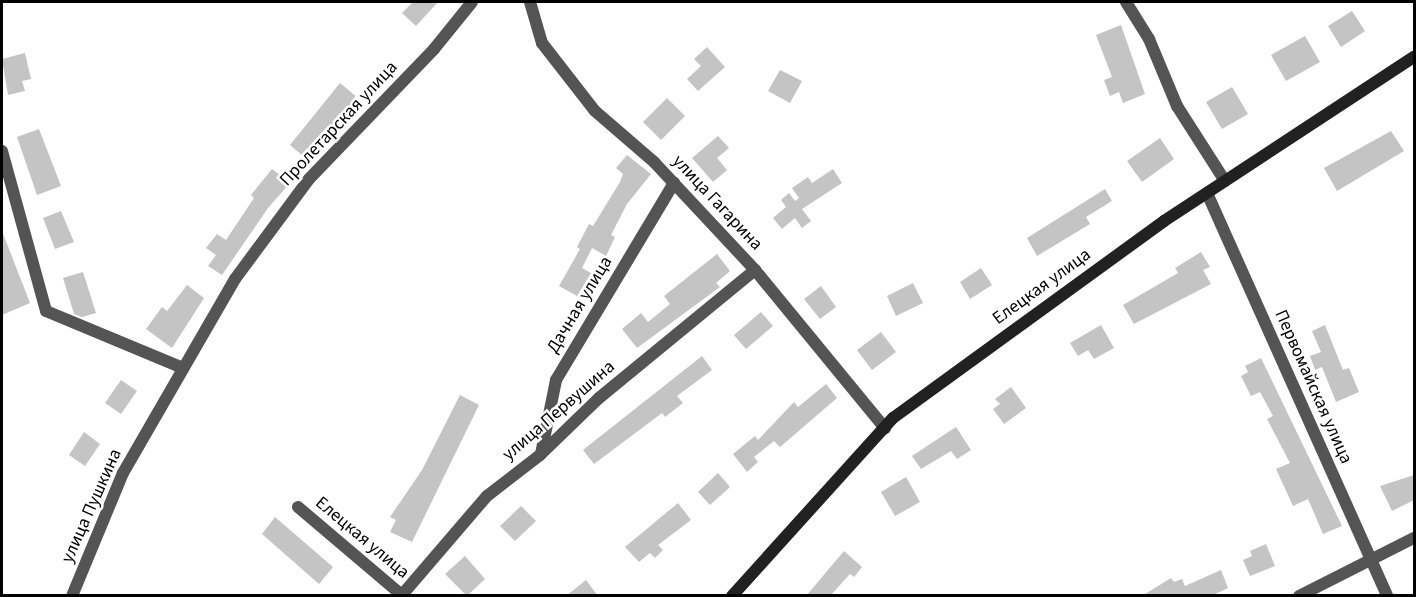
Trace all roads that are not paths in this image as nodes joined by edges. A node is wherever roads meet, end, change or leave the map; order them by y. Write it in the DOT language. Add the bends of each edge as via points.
graph roads {
  1 [pos="472,2"];
  2 [pos="530,2"];
  3 [pos="1126,2"];
  4 [pos="1414,57"];
  5 [pos="2,151"];
  6 [pos="1225,181"];
  7 [pos="674,183"];
  8 [pos="1207,194"];
  9 [pos="755,270"];
  10 [pos="183,368"];
  11 [pos="885,428"];
  12 [pos="540,455"];
  13 [pos="298,507"];
  14 [pos="1414,538"];
  15 [pos="1371,560"];
  16 [pos="402,595"];
  17 [pos="72,596"];
  18 [pos="732,596"];
  19 [pos="1299,596"];
  20 [pos="1387,596"];
  1 -- 10 [label="street, Пролетарская улица" via="434,49 309,179 236,279"];
  2 -- 7 [label="street, улица Гагарина" via="542,43 596,111"];
  3 -- 6 [label="street" via="1149,39 1176,106"];
  4 -- 6 [label="main road, Елецкая улица"];
  5 -- 10 [label="street" via="46,311"];
  6 -- 8 [label="main road, Елецкая улица"];
  7 -- 9 [label="street, улица Гагарина"];
  7 -- 12 [label="street, Дачная улица" via="556,380"];
  8 -- 11 [label="main road, Елецкая улица" via="893,417"];
  8 -- 15 [label="street, Первомайская улица"];
  9 -- 11 [label="street, улица Гагарина"];
  9 -- 12 [label="street, улица Первушина" via="599,398"];
  10 -- 17 [label="street, улица Пушкина" via="123,473"];
  11 -- 18 [label="main road, Елецкая улица"];
  12 -- 16 [label="street, улица Первушина" via="487,496"];
  13 -- 16 [label="street, Елецкая улица"];
  14 -- 15 [label="street"];
  15 -- 19 [label="street"];
  15 -- 20 [label="street, Первомайская улица"];
}
